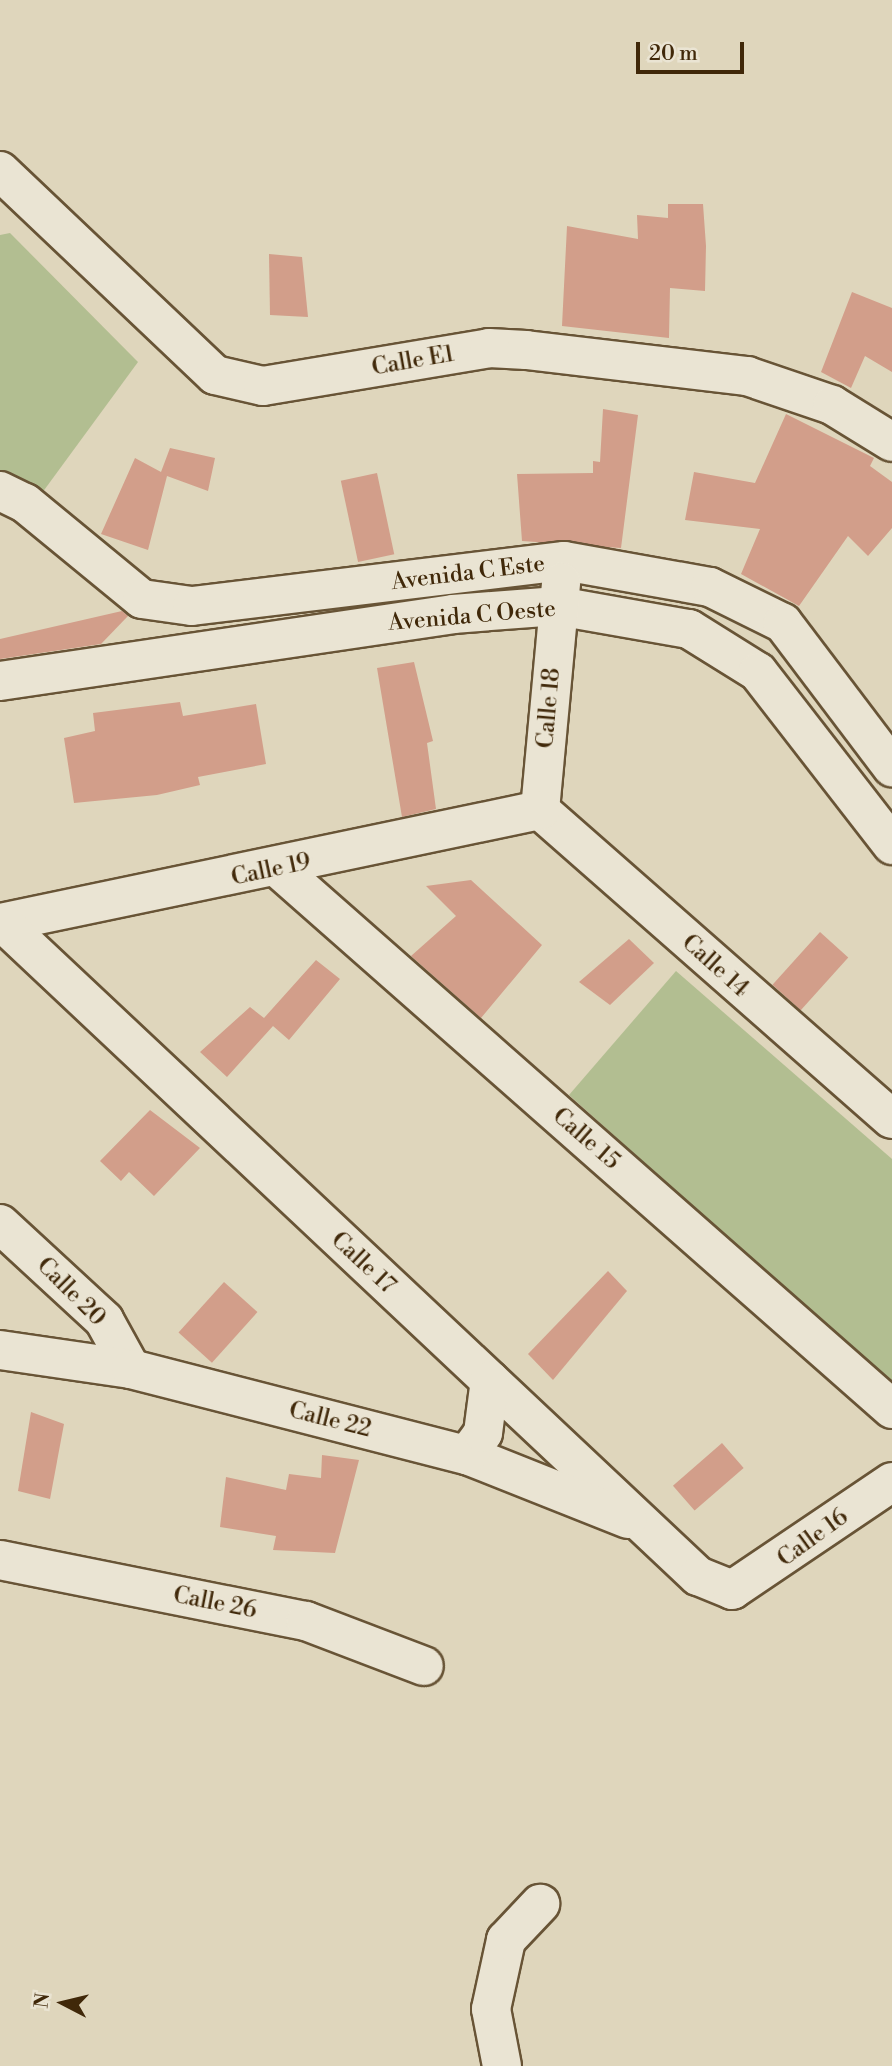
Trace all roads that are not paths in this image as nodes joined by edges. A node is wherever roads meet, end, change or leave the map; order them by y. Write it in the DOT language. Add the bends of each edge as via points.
graph roads {
  1 [pos="5,186"];
  2 [pos="892,442"];
  3 [pos="0,491"];
  4 [pos="564,561"];
  5 [pos="558,606"];
  6 [pos="0,681"];
  7 [pos="892,767"];
  8 [pos="540,810"];
  9 [pos="892,845"];
  10 [pos="279,869"];
  11 [pos="2,923"];
  12 [pos="892,1119"];
  13 [pos="0,1224"];
  14 [pos="0,1350"];
  15 [pos="131,1369"];
  16 [pos="490,1380"];
  17 [pos="892,1409"];
  18 [pos="467,1455"];
  19 [pos="892,1482"];
  20 [pos="649,1527"];
  21 [pos="0,1560"];
  22 [pos="732,1590"];
  23 [pos="425,1666"];
  24 [pos="540,1903"];
  25 [pos="502,2066"];
  1 -- 2 [label="street, Calle E1" via="215,375 263,386 489,348 526,350 747,376 832,405"];
  3 -- 4 [label="street, Avenida C Este" via="25,502 142,598 192,606"];
  4 -- 5 [label="street, Calle 18"];
  4 -- 7 [label="street, Avenida C Este" via="710,587 783,623"];
  5 -- 6 [label="street, Avenida C Oeste" via="453,614"];
  5 -- 8 [label="street, Calle 18"];
  5 -- 9 [label="street, Avenida C Oeste" via="689,629 758,672"];
  8 -- 10 [label="street, Calle 19"];
  8 -- 12 [label="street, Calle 14"];
  10 -- 11 [label="street, Calle 19"];
  10 -- 17 [label="street, Calle 15"];
  11 -- 16 [label="street, Calle 17"];
  13 -- 15 [label="street, Calle 20" via="104,1320"];
  14 -- 15 [label="street, Calle 22"];
  15 -- 18 [label="street, Calle 22"];
  16 -- 18 [label="street" via="482,1433"];
  16 -- 20 [label="street, Calle 17"];
  18 -- 20 [label="street, Calle 22"];
  19 -- 22 [label="street, Calle 16"];
  20 -- 22 [label="street, Calle 17" via="698,1576"];
  21 -- 23 [label="street, Calle 26" via="306,1621"];
  24 -- 25 [label="street" via="506,1940 491,2009"];
}
